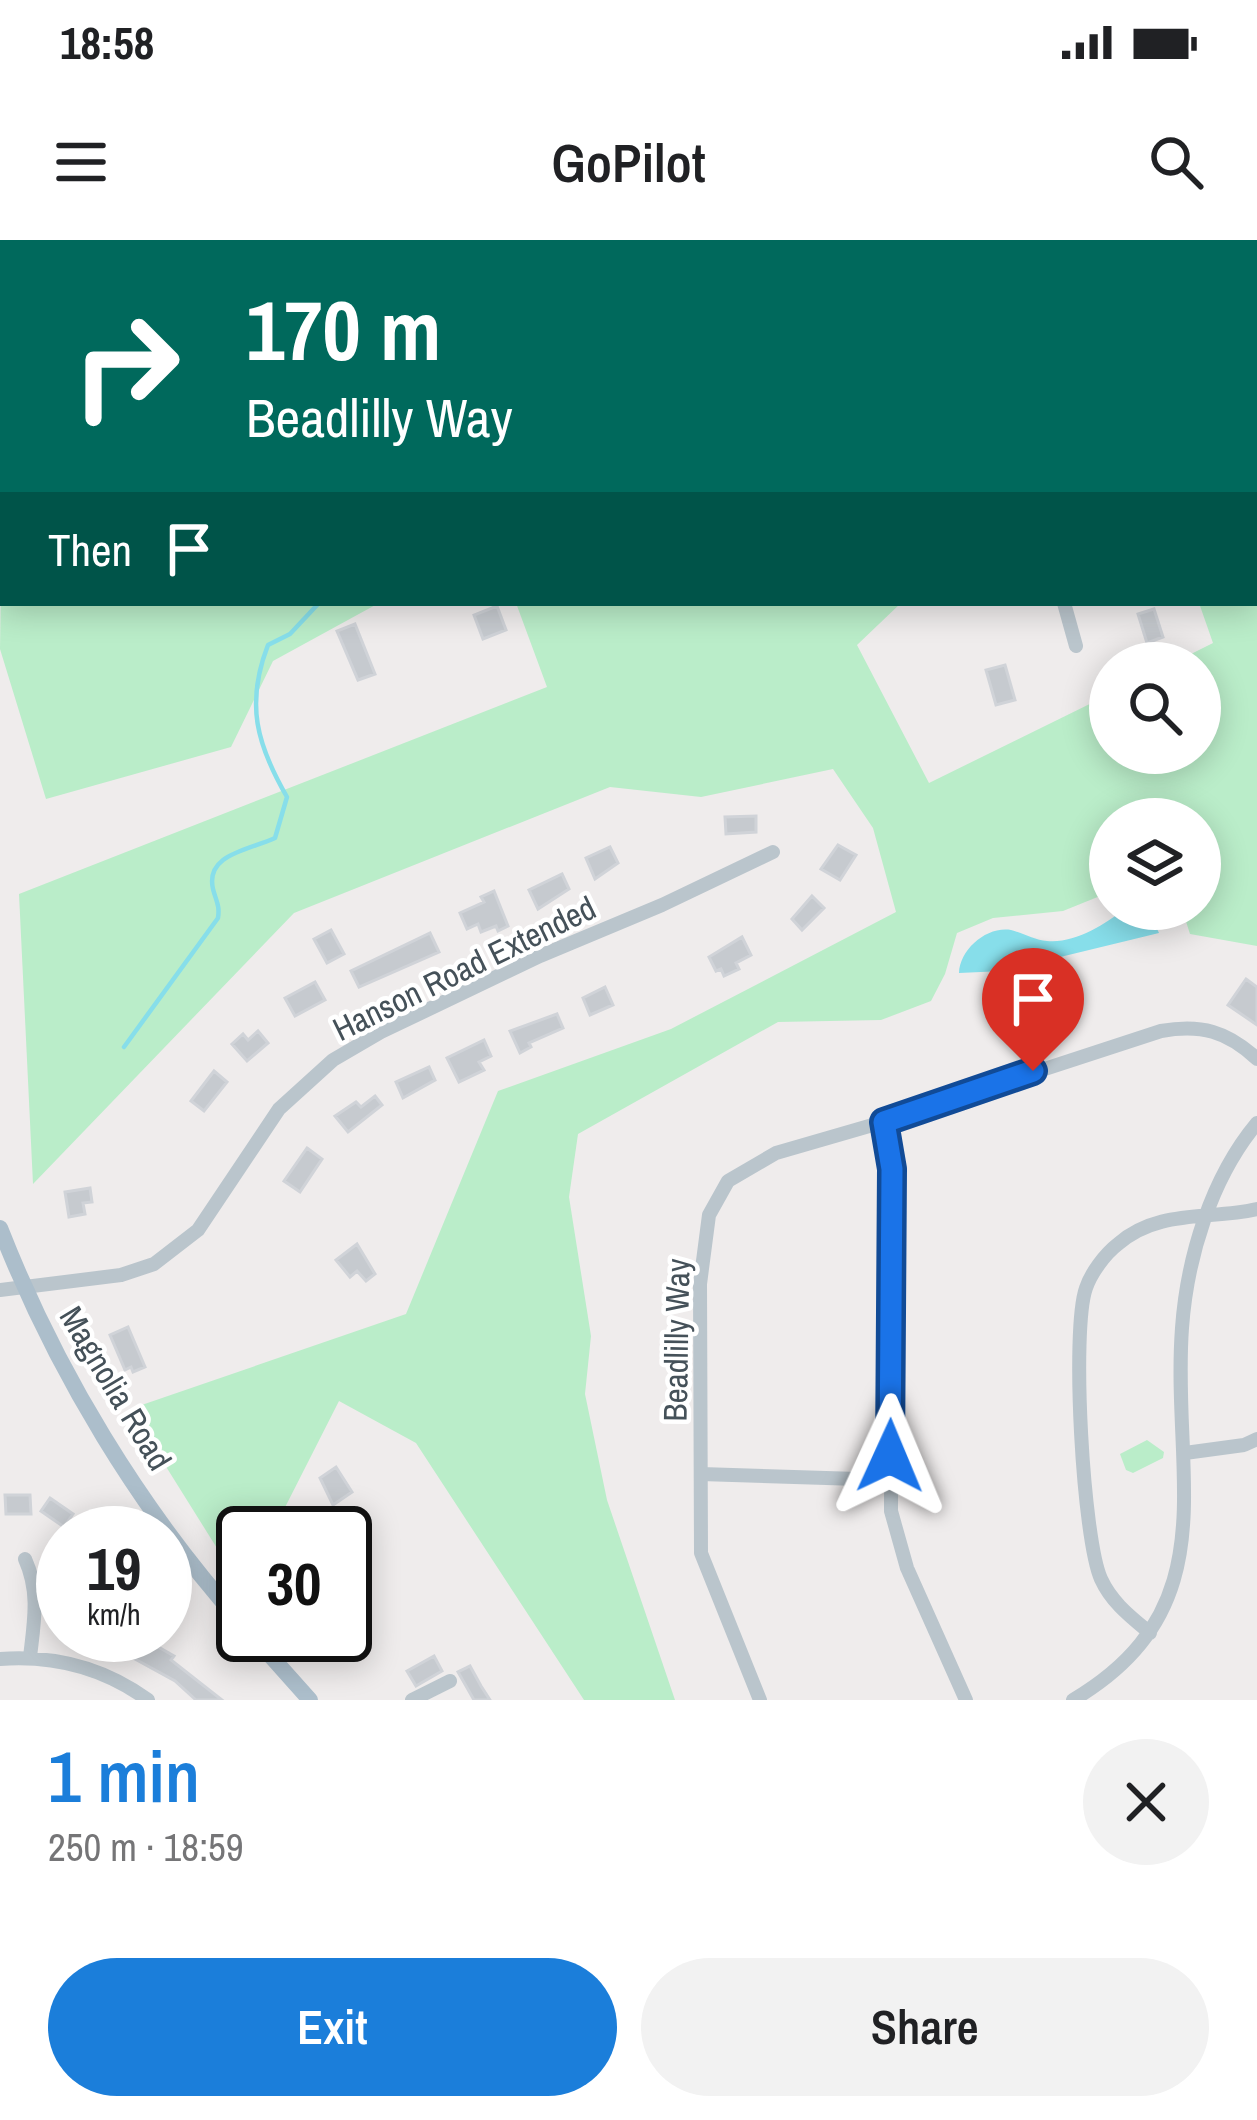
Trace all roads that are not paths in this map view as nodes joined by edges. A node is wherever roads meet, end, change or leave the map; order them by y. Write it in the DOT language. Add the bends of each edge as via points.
graph roads {
  1 [pos="1065,606"];
  2 [pos="1076,646"];
  3 [pos="773,852"];
  4 [pos="1257,1059"];
  5 [pos="884,1122"];
  6 [pos="1257,1123"];
  7 [pos="1257,1209"];
  8 [pos="1205,1216"];
  9 [pos="0,1228"];
  10 [pos="24,1288"];
  11 [pos="0,1290"];
  12 [pos="1257,1439"];
  13 [pos="1185,1453"];
  14 [pos="701,1474"];
  15 [pos="890,1480"];
  16 [pos="26,1559"];
  17 [pos="216,1589"];
  18 [pos="1150,1633"];
  19 [pos="30,1657"];
  20 [pos="0,1659"];
  21 [pos="276,1662"];
  22 [pos="450,1682"];
  23 [pos="148,1700"];
  24 [pos="310,1700"];
  25 [pos="412,1700"];
  26 [pos="760,1700"];
  27 [pos="966,1700"];
  28 [pos="1073,1700"];
  1 -- 2 [label="street"];
  3 -- 10 [label="street, Hanson Road Extended" via="333,1060 279,1109 198,1230 154,1264"];
  4 -- 5 [label="street, Beadlilly Way" via="1226,1034 1178,1028"];
  5 -- 14 [label="street, Beadlilly Way" via="776,1153 728,1181 709,1215 700,1284"];
  5 -- 15 [label="street" via="892,1169"];
  6 -- 8 [label="street"];
  7 -- 8 [label="street"];
  8 -- 13 [label="street" via="1182,1332"];
  8 -- 18 [label="street" via="1142,1227 1117,1244 1086,1288 1082,1313 1084,1490 1094,1553 1110,1596"];
  9 -- 10 [label="main road, Magnolia Road"];
  10 -- 11 [label="street, Hanson Road Extended"];
  10 -- 17 [label="main road, Magnolia Road" via="120,1461"];
  12 -- 13 [label="street"];
  13 -- 18 [label="street" via="1177,1576"];
  14 -- 15 [label="street"];
  14 -- 26 [label="street, Beadlilly Way" via="701,1553"];
  15 -- 27 [label="street" via="907,1568"];
  16 -- 19 [label="street" via="36,1602"];
  18 -- 28 [label="street" via="1102,1683"];
  19 -- 20 [label="street"];
  19 -- 23 [label="street" via="99,1672"];
  21 -- 24 [label="main road"];
  22 -- 25 [label="street"];
}
